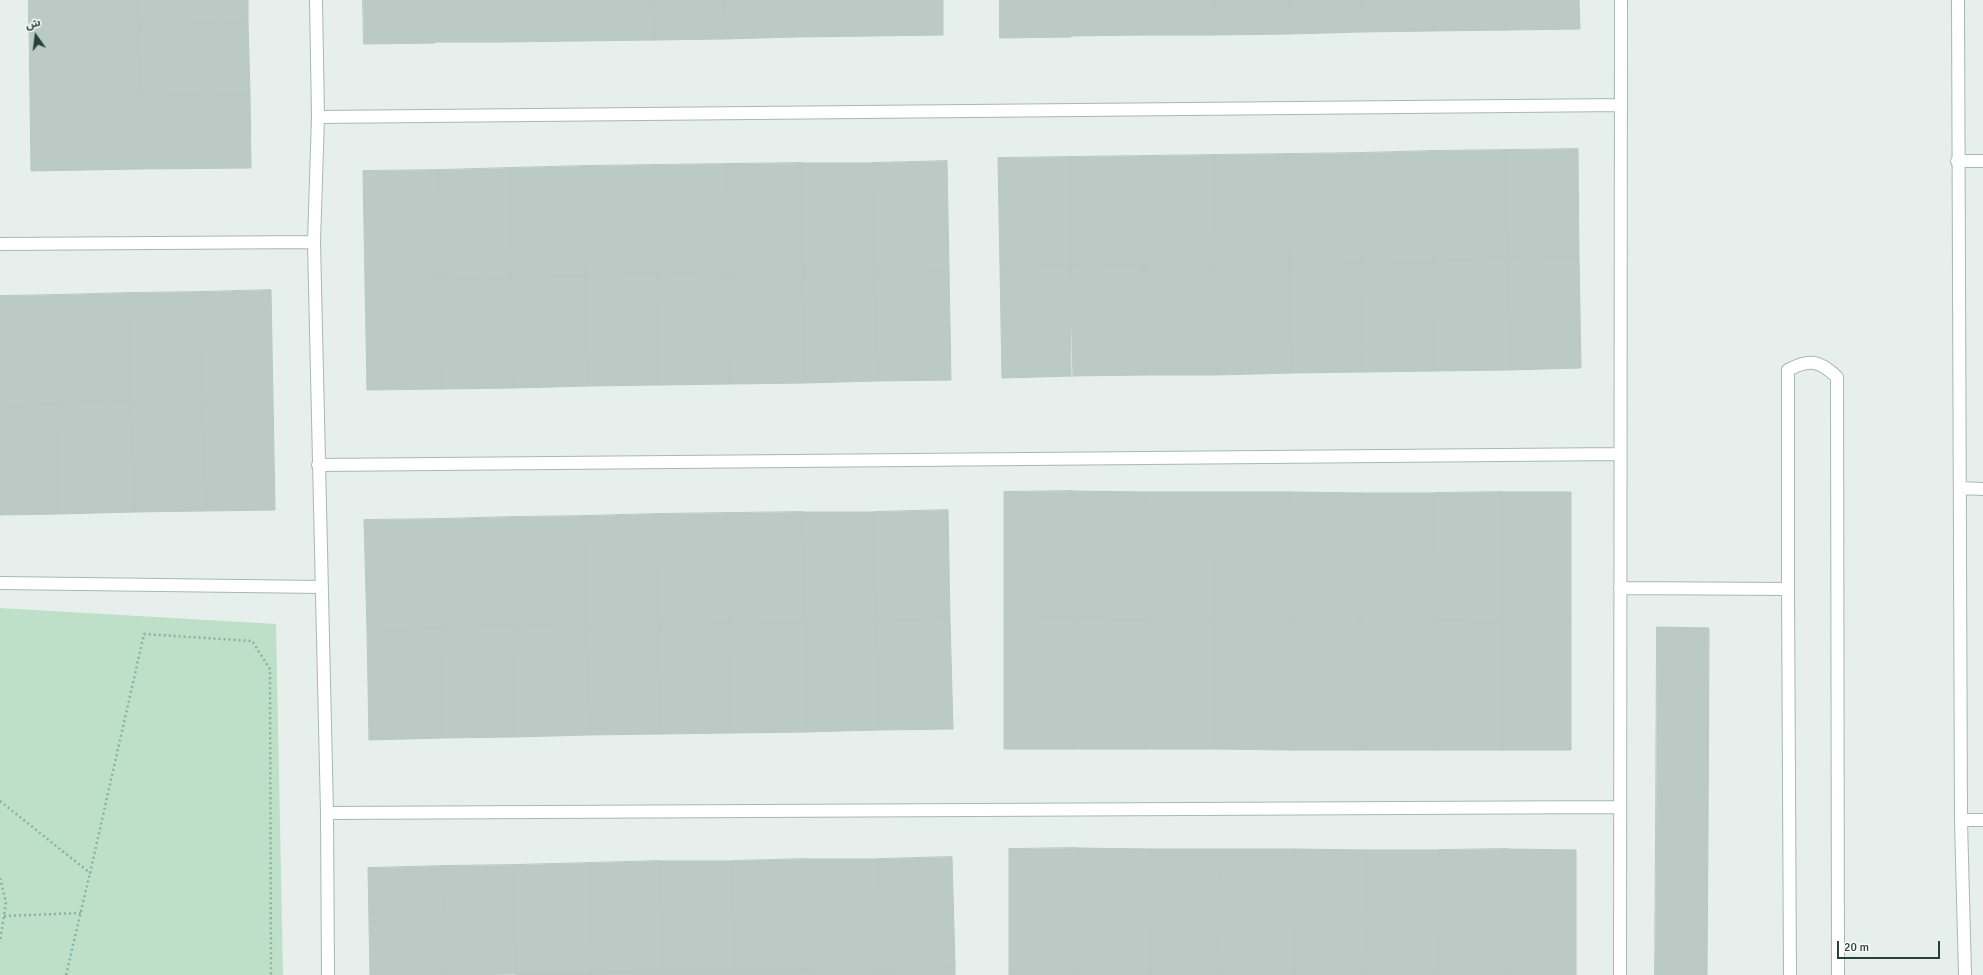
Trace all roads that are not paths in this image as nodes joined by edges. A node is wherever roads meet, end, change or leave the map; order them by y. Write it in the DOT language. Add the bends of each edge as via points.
graph roads {
  1 [pos="316,0"];
  2 [pos="1621,0"];
  3 [pos="1958,0"];
  4 [pos="1621,105"];
  5 [pos="318,116"];
  6 [pos="1958,161"];
  7 [pos="1983,161"];
  8 [pos="314,242"];
  9 [pos="0,244"];
  10 [pos="1620,454"];
  11 [pos="318,465"];
  12 [pos="1960,488"];
  13 [pos="1983,489"];
  14 [pos="0,583"];
  15 [pos="321,587"];
  16 [pos="1620,588"];
  17 [pos="1788,589"];
  18 [pos="1620,807"];
  19 [pos="327,812"];
  20 [pos="1961,820"];
  21 [pos="1983,820"];
  22 [pos="328,975"];
  23 [pos="1620,975"];
  24 [pos="1790,975"];
  25 [pos="1838,975"];
  26 [pos="1966,975"];
  1 -- 5 [label="street"];
  2 -- 4 [label="street"];
  3 -- 6 [label="street"];
  4 -- 5 [label="street"];
  4 -- 10 [label="street"];
  5 -- 8 [label="street"];
  6 -- 7 [label="street"];
  6 -- 12 [label="street"];
  8 -- 9 [label="street"];
  8 -- 11 [label="street"];
  10 -- 11 [label="street"];
  10 -- 16 [label="street"];
  11 -- 15 [label="street"];
  12 -- 13 [label="street"];
  12 -- 20 [label="street"];
  14 -- 15 [label="street"];
  15 -- 19 [label="street"];
  16 -- 17 [label="street"];
  16 -- 18 [label="street"];
  17 -- 24 [label="street"];
  17 -- 25 [label="street" via="1788,370 1801,363 1814,363 1824,365 1837,377"];
  18 -- 19 [label="street"];
  18 -- 23 [label="street"];
  19 -- 22 [label="street"];
  20 -- 21 [label="street"];
  20 -- 26 [label="street"];
}
